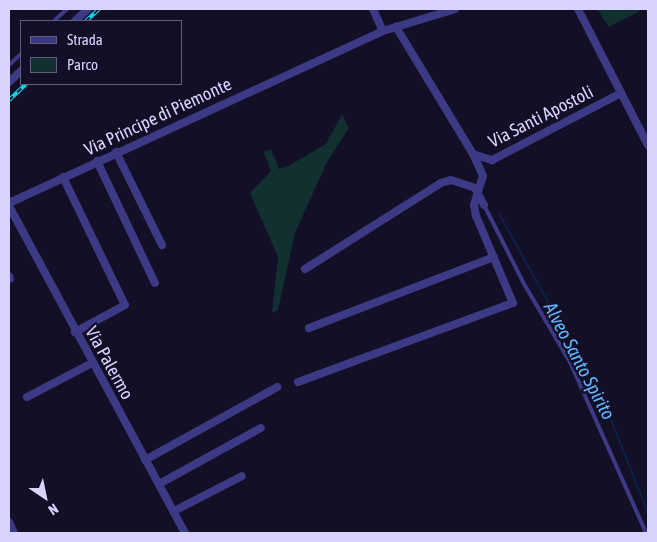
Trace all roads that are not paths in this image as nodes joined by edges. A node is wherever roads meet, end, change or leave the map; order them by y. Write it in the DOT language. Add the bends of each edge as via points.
graph roads {
  1 [pos="67,9"];
  2 [pos="88,9"];
  3 [pos="373,9"];
  4 [pos="455,9"];
  5 [pos="578,9"];
  6 [pos="55,20"];
  7 [pos="76,20"];
  8 [pos="396,27"];
  9 [pos="382,31"];
  10 [pos="20,55"];
  11 [pos="9,65"];
  12 [pos="20,72"];
  13 [pos="9,82"];
  14 [pos="621,93"];
  15 [pos="648,145"];
  16 [pos="116,152"];
  17 [pos="472,154"];
  18 [pos="97,161"];
  19 [pos="63,177"];
  20 [pos="480,194"];
  21 [pos="9,204"];
  22 [pos="484,205"];
  23 [pos="162,245"];
  24 [pos="494,257"];
  25 [pos="305,269"];
  26 [pos="155,283"];
  27 [pos="309,328"];
  28 [pos="75,332"];
  29 [pos="92,363"];
  30 [pos="298,382"];
  31 [pos="277,387"];
  32 [pos="26,397"];
  33 [pos="261,428"];
  34 [pos="145,460"];
  35 [pos="242,476"];
  36 [pos="159,484"];
  37 [pos="174,511"];
  38 [pos="9,522"];
  39 [pos="14,533"];
  40 [pos="185,533"];
  41 [pos="646,533"];
  1 -- 6 [label="lane"];
  2 -- 7 [label="street"];
  3 -- 9 [label="street"];
  4 -- 8 [label="street, Via Principe di Piemonte"];
  5 -- 14 [label="street"];
  8 -- 9 [label="street, Via Principe di Piemonte"];
  8 -- 17 [label="street"];
  9 -- 16 [label="street, Via Principe di Piemonte"];
  10 -- 11 [label="lane"];
  12 -- 13 [label="street"];
  14 -- 15 [label="street"];
  14 -- 17 [label="street, Via Santi Apostoli" via="492,160"];
  16 -- 18 [label="street, Via Principe di Piemonte"];
  16 -- 23 [label="street"];
  17 -- 20 [label="street" via="483,176"];
  18 -- 19 [label="street, Via Principe di Piemonte"];
  18 -- 26 [label="street"];
  19 -- 21 [label="street, Via Principe di Piemonte"];
  19 -- 28 [label="street" via="125,305"];
  20 -- 22 [label="street"];
  20 -- 24 [label="street" via="474,205 476,216"];
  20 -- 25 [label="street" via="462,182 451,180 441,183"];
  21 -- 28 [label="street, Via Palermo"];
  22 -- 41 [label="lane" via="523,282 570,362"];
  24 -- 27 [label="street"];
  24 -- 30 [label="street" via="513,303"];
  28 -- 29 [label="street, Via Palermo"];
  29 -- 32 [label="street"];
  29 -- 34 [label="street, Via Palermo"];
  31 -- 34 [label="street"];
  33 -- 36 [label="street"];
  34 -- 36 [label="street, Via Palermo"];
  35 -- 37 [label="street"];
  36 -- 37 [label="street, Via Palermo"];
  37 -- 40 [label="street, Via Palermo"];
  38 -- 39 [label="street"];
}
